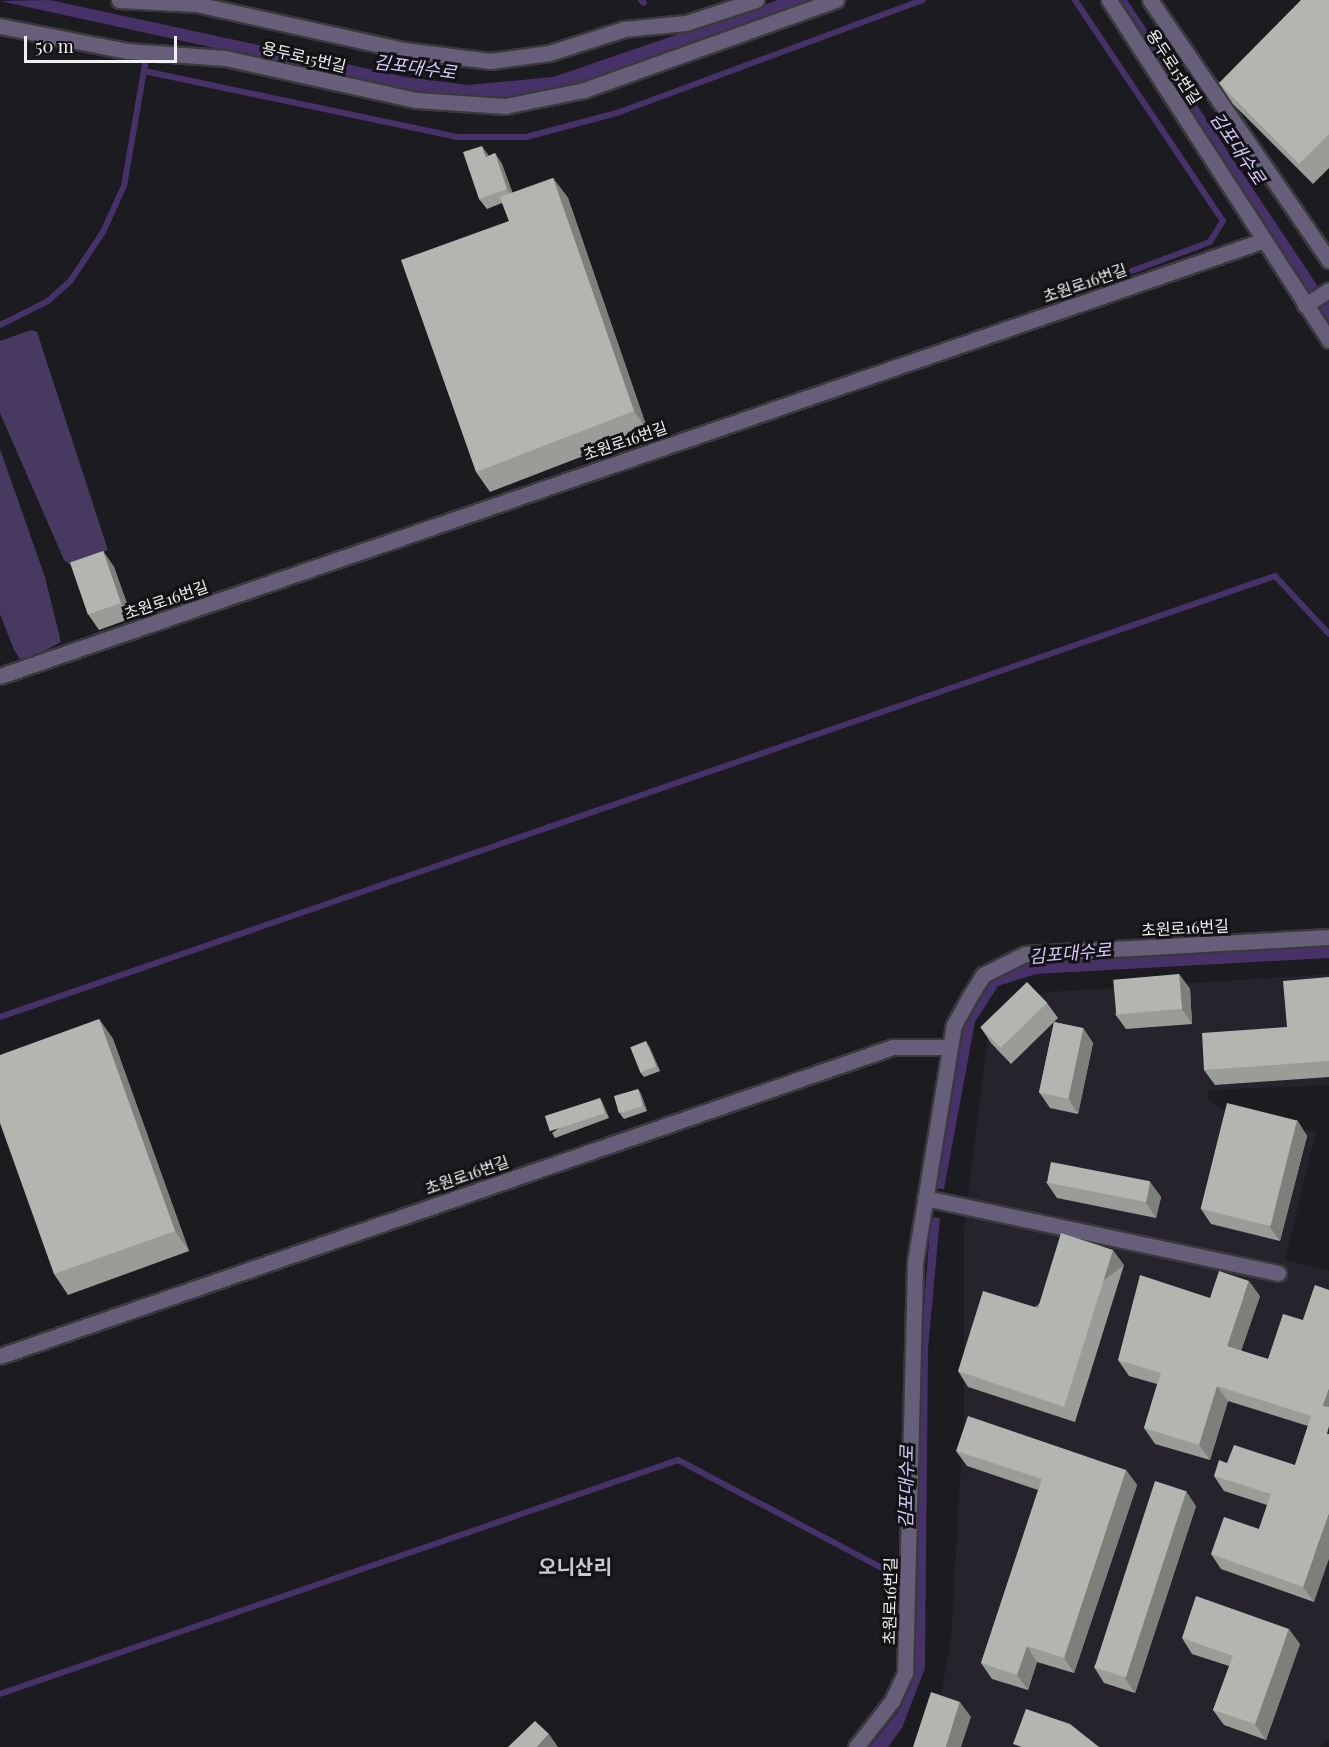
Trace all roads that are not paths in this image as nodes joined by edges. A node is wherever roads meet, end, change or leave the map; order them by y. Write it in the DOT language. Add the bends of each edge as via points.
graph roads {
  1 [pos="119,0"];
  2 [pos="756,0"];
  3 [pos="836,0"];
  4 [pos="1109,0"];
  5 [pos="1150,0"];
  6 [pos="142,2"];
  7 [pos="0,26"];
  8 [pos="1263,241"];
  9 [pos="1329,260"];
  10 [pos="1329,290"];
  11 [pos="1305,306"];
  12 [pos="1329,340"];
  13 [pos="0,676"];
  14 [pos="1329,937"];
  15 [pos="949,1047"];
  16 [pos="925,1198"];
  17 [pos="1278,1273"];
  18 [pos="0,1356"];
  19 [pos="856,1747"];
  1 -- 6 [label="lane"];
  2 -- 6 [label="lane" via="686,23 624,29 549,53 490,61 404,50 196,4"];
  3 -- 7 [label="lane, 용두로15번길" via="584,90 505,106 416,100 225,58 128,51"];
  4 -- 8 [label="lane, 용두로15번길"];
  5 -- 9 [label="lane"];
  8 -- 11 [label="lane, 용두로15번길"];
  8 -- 13 [label="lane, 초원로16번길"];
  10 -- 11 [label="lane"];
  11 -- 12 [label="lane"];
  14 -- 15 [label="lane, 초원로16번길" via="1025,954 983,975 954,1025"];
  15 -- 16 [label="lane, 초원로16번길"];
  15 -- 18 [label="lane, 초원로16번길" via="893,1047"];
  16 -- 17 [label="lane"];
  16 -- 19 [label="lane, 초원로16번길" via="910,1351 907,1656 901,1687"];
}
